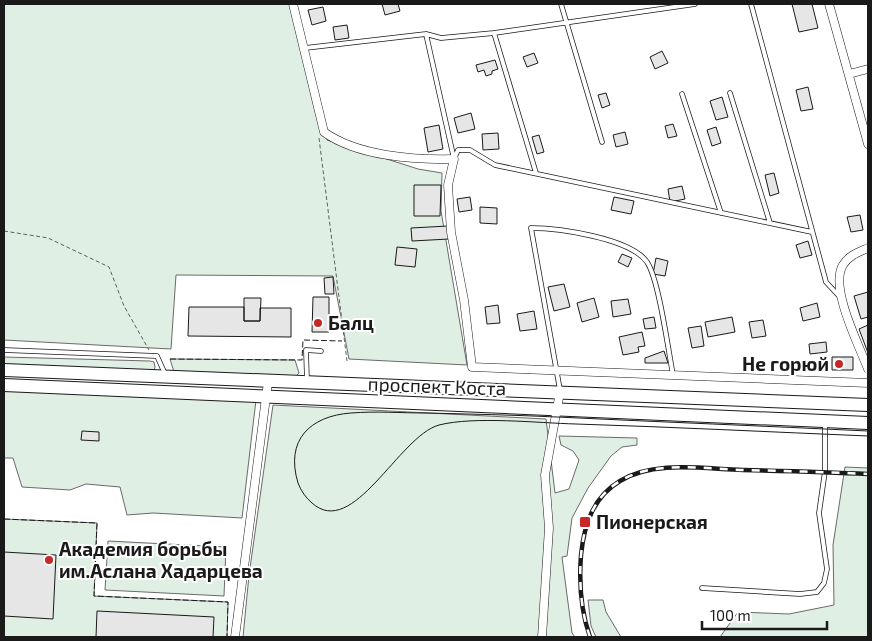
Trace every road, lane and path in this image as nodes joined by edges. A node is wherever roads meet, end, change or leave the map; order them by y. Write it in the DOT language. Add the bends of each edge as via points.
graph roads {
  1 [pos="293,4"];
  2 [pos="561,4"];
  3 [pos="695,4"];
  4 [pos="751,4"];
  5 [pos="829,4"];
  6 [pos="566,23"];
  7 [pos="494,33"];
  8 [pos="426,34"];
  9 [pos="305,48"];
  10 [pos="868,69"];
  11 [pos="849,74"];
  12 [pos="730,93"];
  13 [pos="682,94"];
  14 [pos="324,132"];
  15 [pos="602,142"];
  16 [pos="868,144"];
  17 [pos="454,159"];
  18 [pos="536,173"];
  19 [pos="721,213"];
  20 [pos="770,223"];
  21 [pos="4,232"];
  22 [pos="812,232"];
  23 [pos="868,248"];
  24 [pos="841,298"];
  25 [pos="4,350"];
  26 [pos="321,351"];
  27 [pos="152,356"];
  28 [pos="347,361"];
  29 [pos="868,368"];
  30 [pos="4,370"];
  31 [pos="556,371"];
  32 [pos="673,374"];
  33 [pos="167,378"];
  34 [pos="268,382"];
  35 [pos="308,383"];
  36 [pos="868,383"];
  37 [pos="4,385"];
  38 [pos="560,392"];
  39 [pos="265,398"];
  40 [pos="868,405"];
  41 [pos="558,410"];
  42 [pos="825,421"];
  43 [pos="868,423"];
  44 [pos="702,588"];
  45 [pos="235,637"];
  46 [pos="542,637"];
  1 -- 9 [label="street"];
  2 -- 6 [label="lane"];
  3 -- 6 [label="lane"];
  4 -- 22 [label="lane"];
  5 -- 11 [label="street"];
  6 -- 7 [label="lane"];
  6 -- 15 [label="lane"];
  7 -- 8 [label="lane" via="441,38"];
  7 -- 18 [label="lane"];
  8 -- 9 [label="lane"];
  8 -- 17 [label="lane"];
  9 -- 14 [label="street"];
  10 -- 11 [label="street"];
  11 -- 16 [label="street"];
  12 -- 20 [label="lane"];
  13 -- 19 [label="lane"];
  14 -- 17 [label="street" via="338,142 403,158"];
  14 -- 28 [label="path" via="319,139"];
  17 -- 18 [label="lane" via="458,150 470,150 495,165"];
  17 -- 31 [label="street" via="448,185 451,232 472,367"];
  18 -- 19 [label="lane"];
  19 -- 20 [label="lane"];
  20 -- 22 [label="lane"];
  21 -- 27 [label="path" via="48,238 109,267 124,306"];
  22 -- 24 [label="lane" via="826,282"];
  23 -- 24 [label="street" via="842,265"];
  24 -- 29 [label="street"];
  25 -- 27 [label="lane"];
  26 -- 35 [label="lane" via="306,350"];
  27 -- 33 [label="lane" via="157,356"];
  30 -- 33 [label="main road, проспект Коста"];
  31 -- 32 [label="street"];
  31 -- 32 [label="lane" via="531,228 588,234 635,252 645,260 653,280"];
  31 -- 38 [label="lane"];
  32 -- 36 [label="street"];
  33 -- 34 [label="main road, проспект Коста"];
  34 -- 35 [label="main road, проспект Коста"];
  34 -- 39 [label="street"];
  35 -- 38 [label="main road, проспект Коста"];
  37 -- 39 [label="main road, проспект Коста"];
  38 -- 40 [label="main road, проспект Коста"];
  38 -- 41 [label="street"];
  39 -- 41 [label="main road, проспект Коста"];
  39 -- 45 [label="street"];
  41 -- 42 [label="main road, проспект Коста"];
  41 -- 46 [label="street" via="545,475 549,528"];
  42 -- 43 [label="main road, проспект Коста"];
  42 -- 44 [label="lane" via="819,513 826,554 824,582 817,592 800,594"];
}
